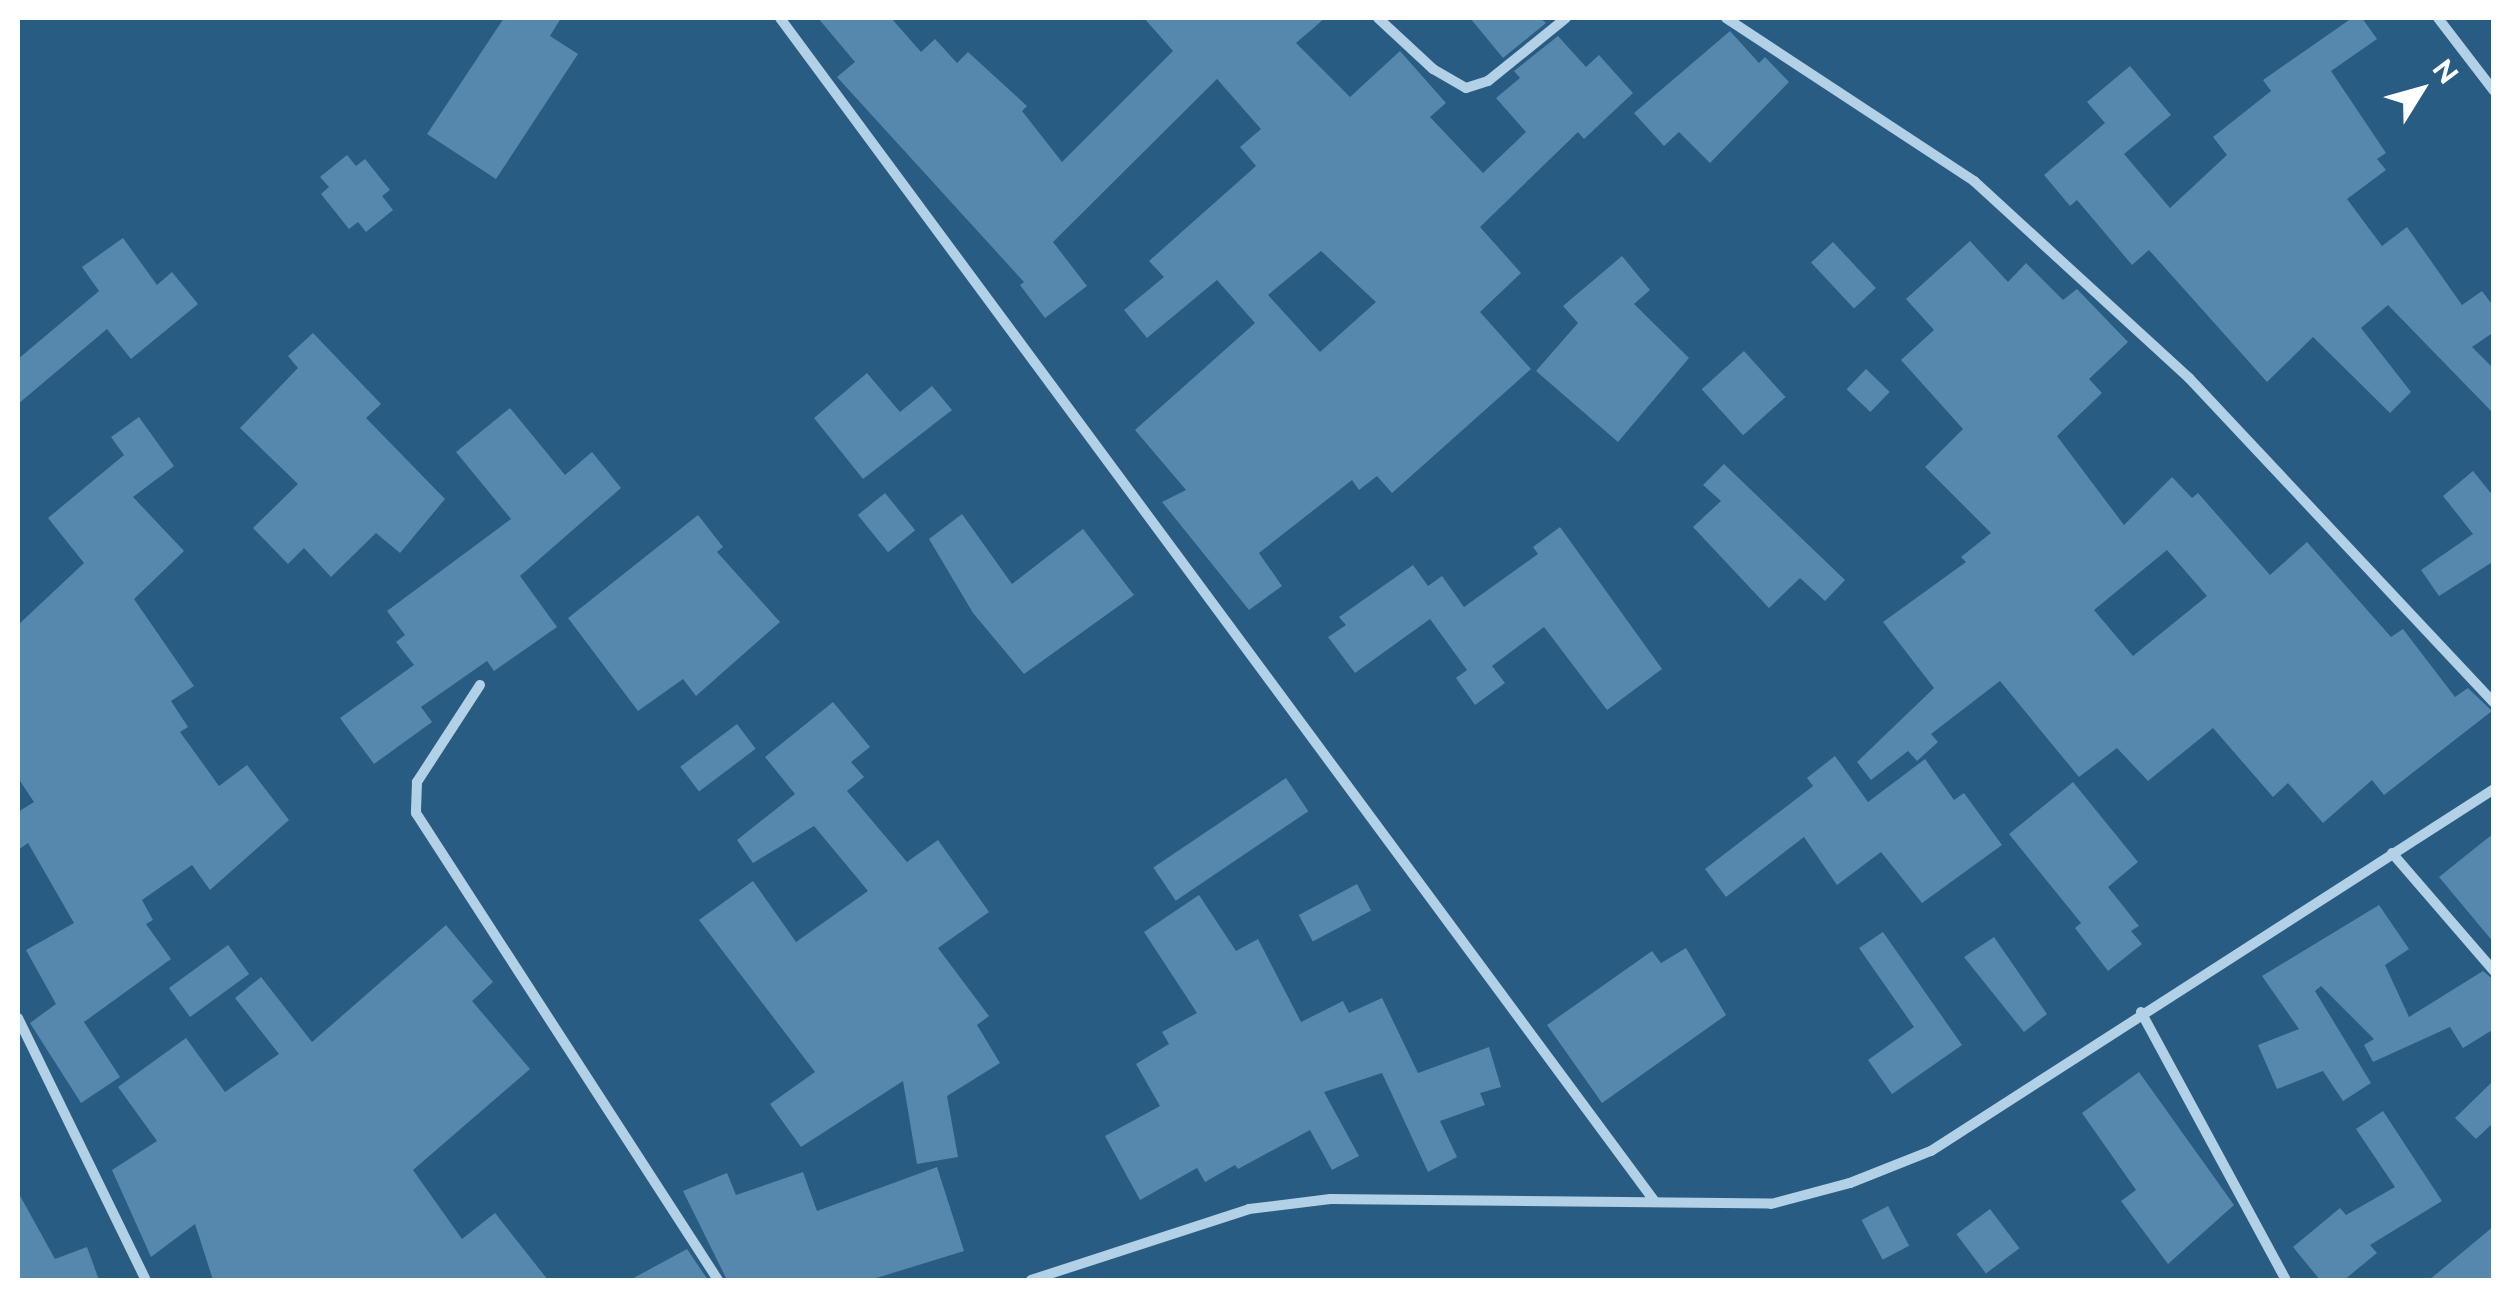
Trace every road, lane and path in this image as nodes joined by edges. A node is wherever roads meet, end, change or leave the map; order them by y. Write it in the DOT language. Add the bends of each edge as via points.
graph roads {
  1 [pos="780,18"];
  2 [pos="1378,18"];
  3 [pos="1566,18"];
  4 [pos="1726,18"];
  5 [pos="2438,18"];
  6 [pos="2494,91"];
  7 [pos="480,684"];
  8 [pos="2494,704"];
  9 [pos="2494,789"];
  10 [pos="2392,853"];
  11 [pos="2494,972"];
  12 [pos="2140,1012"];
  13 [pos="18,1018"];
  14 [pos="1654,1202"];
  15 [pos="146,1280"];
  16 [pos="718,1280"];
  17 [pos="1031,1280"];
  18 [pos="2286,1280"];
  1 -- 14 [label="street"];
  2 -- 3 [label="street" via="1433,69 1466,88 1488,81"];
  4 -- 8 [label="street" via="1974,181 2190,378"];
  5 -- 6 [label="street"];
  7 -- 16 [label="street" via="417,782 416,813"];
  9 -- 10 [label="street"];
  10 -- 11 [label="street"];
  10 -- 12 [label="street"];
  12 -- 14 [label="street" via="1931,1151 1771,1204"];
  12 -- 18 [label="street"];
  13 -- 15 [label="street"];
  14 -- 17 [label="street" via="1330,1199 1249,1210"];
}
